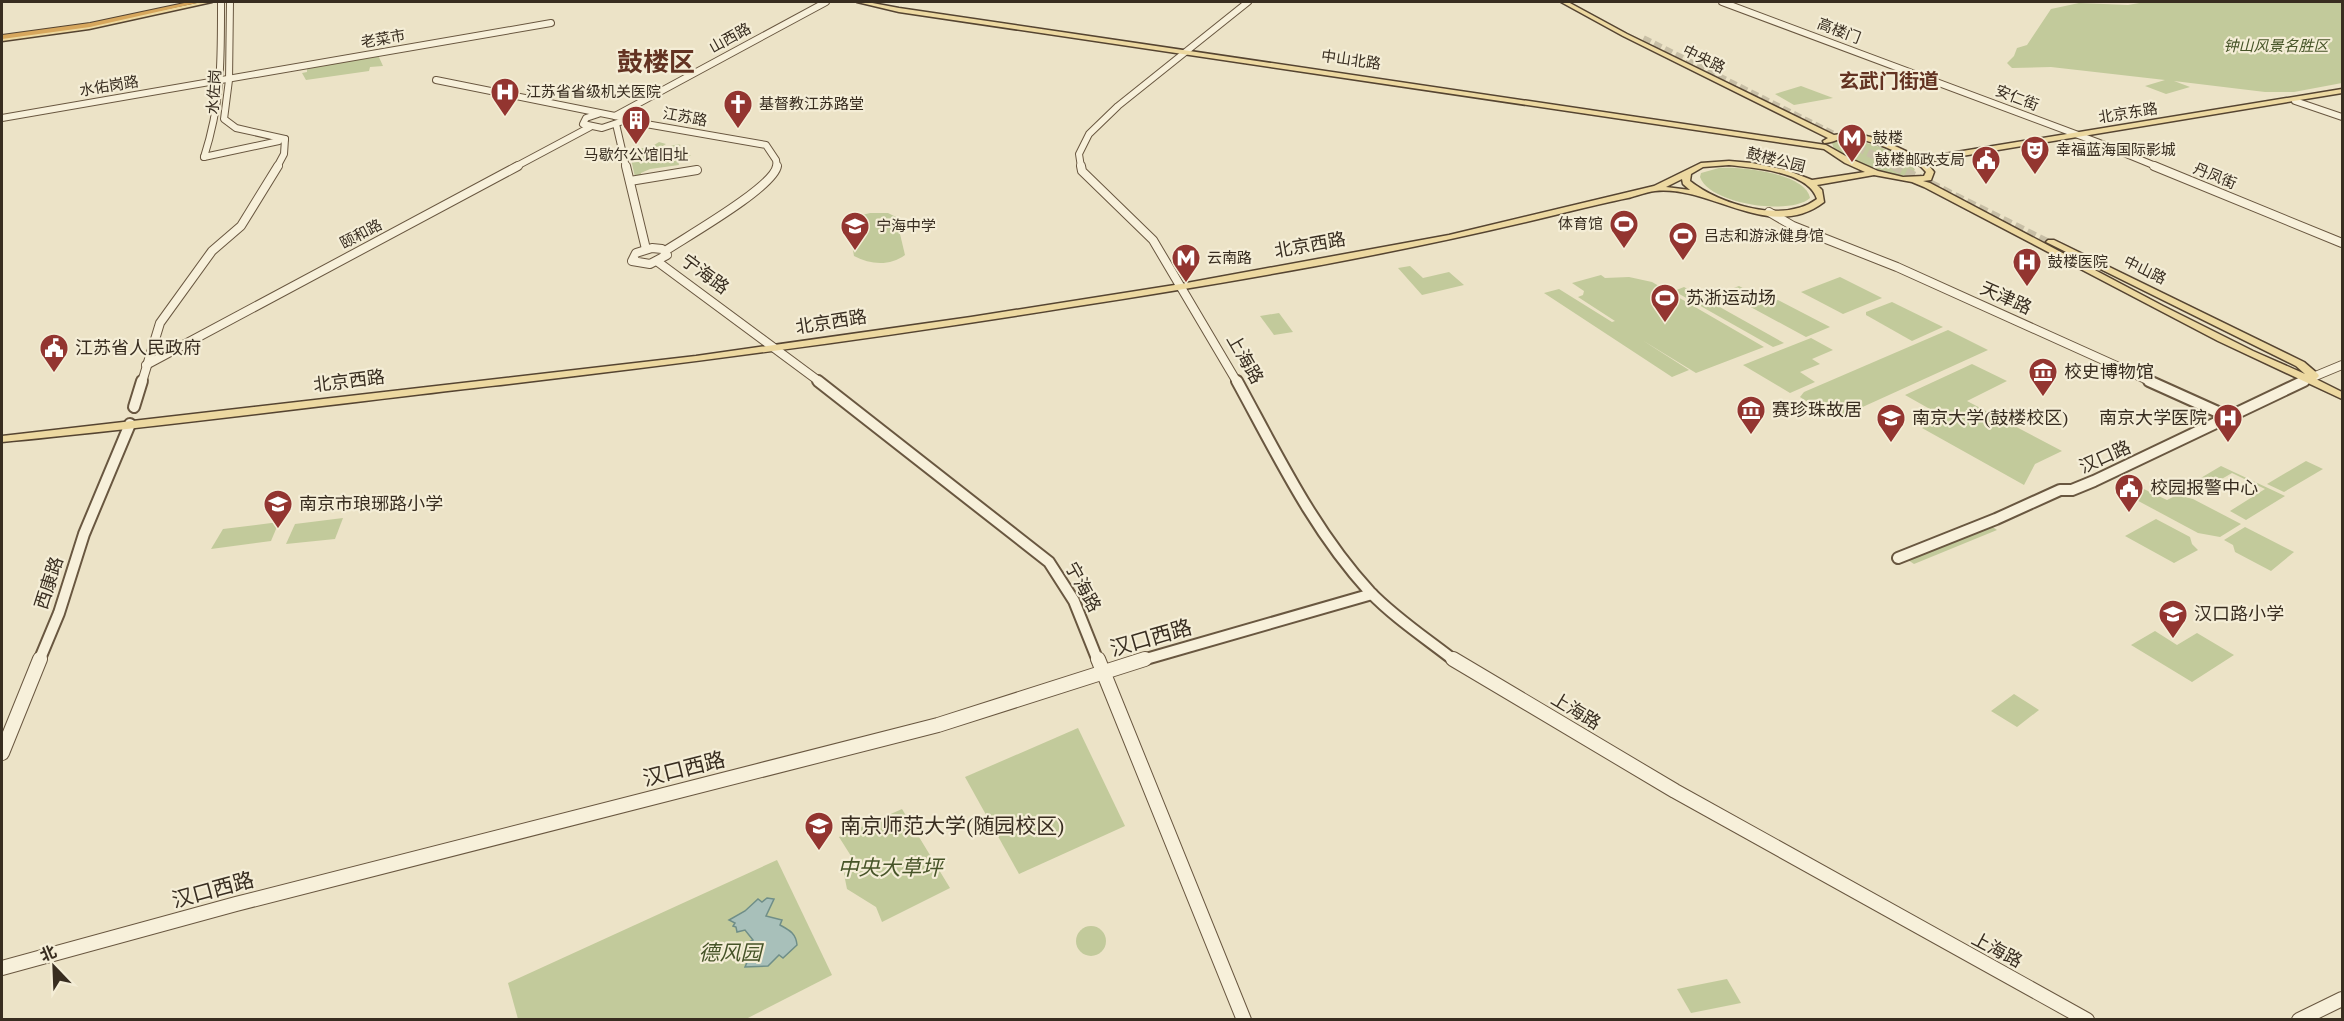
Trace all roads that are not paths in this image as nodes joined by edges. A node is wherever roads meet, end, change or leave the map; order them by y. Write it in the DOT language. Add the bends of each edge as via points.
graph roads {
  1 [pos="176,2"];
  2 [pos="188,2"];
  3 [pos="197,2"];
  4 [pos="209,2"];
  5 [pos="221,2"];
  6 [pos="230,2"];
  7 [pos="818,2"];
  8 [pos="826,2"];
  9 [pos="860,2"];
  10 [pos="871,2"];
  11 [pos="1248,2"];
  12 [pos="1565,2"];
  13 [pos="1571,2"];
  14 [pos="1722,2"];
  15 [pos="1602,18"];
  16 [pos="551,23"];
  17 [pos="72,25"];
  18 [pos="35,29"];
  19 [pos="52,31"];
  20 [pos="2,36"];
  21 [pos="26,36"];
  22 [pos="1187,51"];
  23 [pos="229,80"];
  24 [pos="435,80"];
  25 [pos="221,81"];
  26 [pos="1946,85"];
  27 [pos="2343,91"];
  28 [pos="2295,100"];
  29 [pos="598,114"];
  30 [pos="2343,117"];
  31 [pos="2,118"];
  32 [pos="616,119"];
  33 [pos="590,127"];
  34 [pos="2078,135"];
  35 [pos="285,139"];
  36 [pos="1832,141"];
  37 [pos="1918,161"];
  38 [pos="1863,168"];
  39 [pos="697,170"];
  40 [pos="1687,173"];
  41 [pos="1874,173"];
  42 [pos="1928,178"];
  43 [pos="1908,180"];
  44 [pos="630,181"];
  45 [pos="1809,182"];
  46 [pos="1657,188"];
  47 [pos="1702,194"];
  48 [pos="1769,212"];
  49 [pos="2343,243"];
  50 [pos="646,249"];
  51 [pos="665,251"];
  52 [pos="658,262"];
  53 [pos="1181,287"];
  54 [pos="778,349"];
  55 [pos="146,365"];
  56 [pos="2343,365"];
  57 [pos="2315,376"];
  58 [pos="2343,390"];
  59 [pos="2343,396"];
  60 [pos="134,407"];
  61 [pos="2229,417"];
  62 [pos="130,424"];
  63 [pos="2,439"];
  64 [pos="1898,558"];
  65 [pos="1372,594"];
  66 [pos="1102,672"];
  67 [pos="2,753"];
  68 [pos="2,968"];
  69 [pos="2343,999"];
  70 [pos="1244,1020"];
  71 [pos="2087,1020"];
  72 [pos="2300,1020"];
  1 -- 18 [label="main road"];
  2 -- 17 [label="highway"];
  3 -- 19 [label="highway"];
  4 -- 21 [label="main road"];
  5 -- 25 [label="street, 水佐岗"];
  6 -- 23 [label="street, 水佐岗"];
  7 -- 32 [label="street, 山西路"];
  8 -- 32 [label="street, 山西路"];
  9 -- 22 [label="main road, 中山北路"];
  10 -- 22 [label="main road, 中山北路"];
  11 -- 22 [label="street"];
  12 -- 15 [label="main road, 中央路" via="1641,39"];
  12 -- 36 [label="main road, 中央路"];
  13 -- 15 [label="main road, 中央路"];
  14 -- 26 [label="street, 高楼门"];
  15 -- 36 [label="main road, 中央路"];
  16 -- 23 [label="street, 老菜市"];
  17 -- 18 [label="highway"];
  17 -- 20 [label="highway"];
  18 -- 20 [label="main road"];
  19 -- 20 [label="highway"];
  19 -- 21 [label="highway"];
  20 -- 21 [label="main road"];
  22 -- 36 [label="main road, 中山北路"];
  22 -- 36 [label="main road, 中山北路"];
  22 -- 53 [label="street" via="1118,106 1089,134 1079,154 1082,171 1152,240"];
  23 -- 25 [label="street, 老菜市"];
  23 -- 35 [label="street, 水佐岗" via="224,119 227,124"];
  24 -- 29 [label="street, 江苏路"];
  25 -- 31 [label="street, 水佑岗路"];
  25 -- 35 [label="street, 水佐岗" via="204,157"];
  26 -- 34 [label="street, 安仁街"];
  27 -- 28 [label="main road, 北京东路"];
  28 -- 30 [label="street"];
  28 -- 34 [label="main road, 北京东路"];
  29 -- 32 [label="street, 江苏路"];
  29 -- 33 [label="street" via="583,121"];
  32 -- 33 [label="street"];
  32 -- 44 [label="street"];
  32 -- 51 [label="street, 江苏路" via="766,145 778,161 778,170 767,183"];
  33 -- 55 [label="street, 颐和路"];
  34 -- 37 [label="main road, 北京东路"];
  34 -- 49 [label="street, 丹凤街"];
  35 -- 55 [label="street" via="284,154 274,174 241,226 212,251 160,323"];
  36 -- 37 [label="main road" via="1872,139"];
  36 -- 38 [label="main road"];
  37 -- 42 [label="main road" via="1929,169"];
  38 -- 41 [label="main road"];
  38 -- 45 [label="main road"];
  39 -- 44 [label="street"];
  40 -- 45 [label="main road, 鼓楼公园" via="1701,165 1729,164 1755,166"];
  40 -- 46 [label="main road, 北京西路"];
  40 -- 47 [label="main road" via="1687,183"];
  41 -- 43 [label="main road"];
  41 -- 45 [label="main road"];
  42 -- 43 [label="main road"];
  42 -- 57 [label="main road, 中山路" via="1943,189 2300,364"];
  43 -- 57 [label="main road" via="1926,185 2283,370"];
  44 -- 50 [label="street"];
  45 -- 48 [label="main road, 鼓楼公园" via="1821,196 1819,204 1804,211"];
  46 -- 47 [label="main road, 北京西路"];
  46 -- 53 [label="main road, 北京西路" via="1449,238"];
  47 -- 48 [label="main road, 鼓楼公园" via="1737,207"];
  48 -- 61 [label="street, 天津路" via="1793,226 1897,267"];
  50 -- 51 [label="street"];
  50 -- 52 [label="street" via="636,253 632,261"];
  51 -- 52 [label="street" via="665,258"];
  52 -- 54 [label="street, 宁海路"];
  53 -- 54 [label="main road, 北京西路"];
  53 -- 65 [label="street, 上海路" via="1310,513 1334,550"];
  54 -- 62 [label="main road, 北京西路"];
  54 -- 66 [label="street, 宁海路" via="1049,562 1074,601"];
  55 -- 60 [label="street"];
  56 -- 57 [label="street, 汉口路"];
  57 -- 57 [label="main road, 中山路" via="2272,355 2106,274"];
  57 -- 58 [label="main road, 中山路"];
  57 -- 59 [label="main road"];
  57 -- 61 [label="street, 汉口路"];
  61 -- 64 [label="street, 汉口路" via="2094,481 2072,490 2060,490"];
  62 -- 63 [label="main road, 北京西路"];
  62 -- 67 [label="street, 西康路"];
  65 -- 66 [label="street, 汉口西路"];
  65 -- 71 [label="street, 上海路" via="1458,663 1675,792"];
  66 -- 68 [label="street, 汉口西路" via="938,725 248,901"];
  66 -- 70 [label="street, 宁海路"];
  69 -- 72 [label="street"];
}
